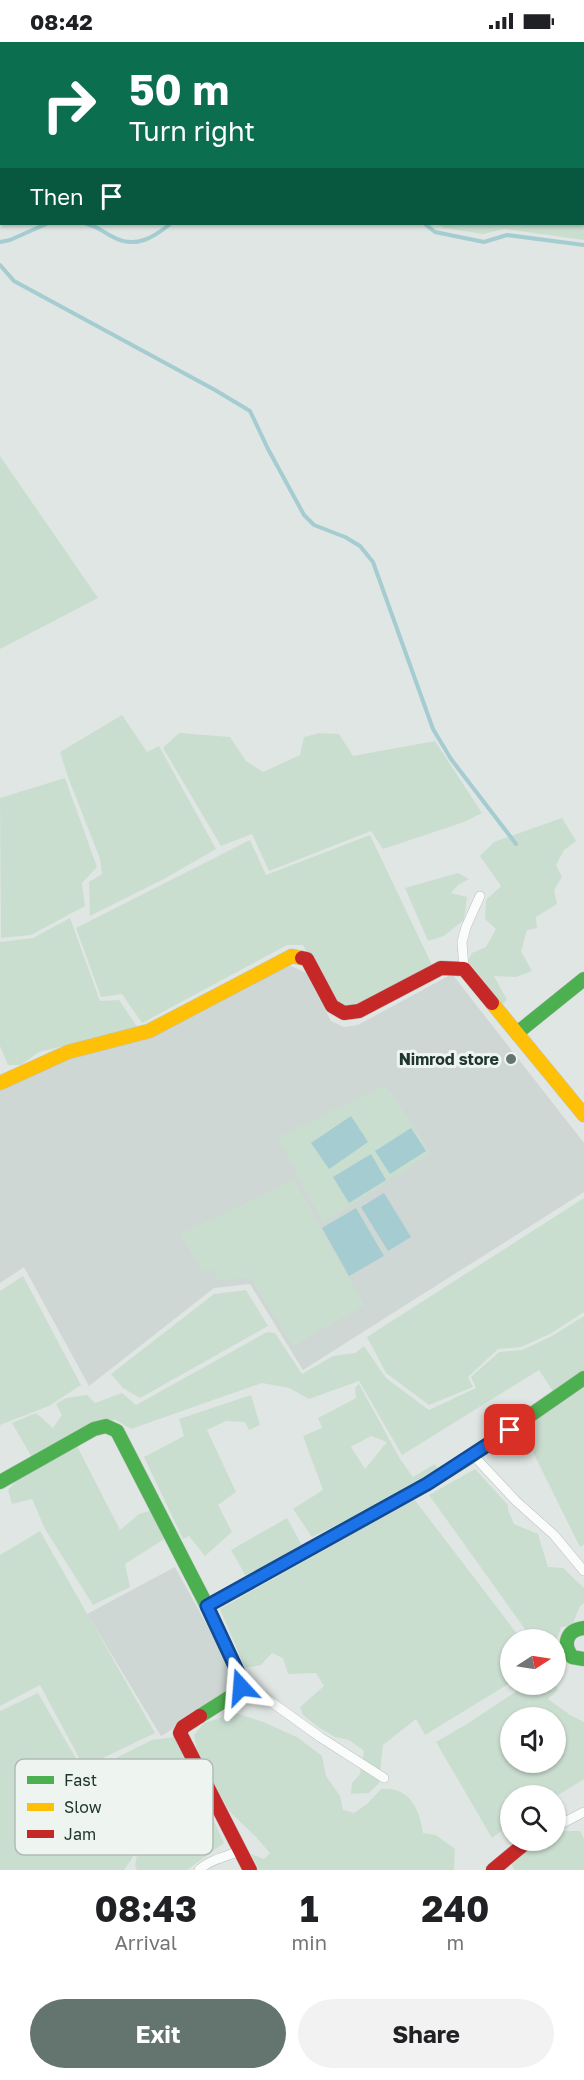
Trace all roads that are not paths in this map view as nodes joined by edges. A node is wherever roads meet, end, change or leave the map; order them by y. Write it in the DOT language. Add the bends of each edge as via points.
graph roads {
  1 [pos="480,896"];
  2 [pos="465,969"];
  3 [pos="584,979"];
  4 [pos="517,1033"];
  5 [pos="0,1083"];
  6 [pos="584,1115"];
  7 [pos="584,1378"];
  8 [pos="473,1455"];
  9 [pos="0,1482"];
  10 [pos="584,1571"];
  11 [pos="207,1606"];
  12 [pos="584,1628"];
  13 [pos="584,1659"];
  14 [pos="242,1681"];
  15 [pos="193,1759"];
  16 [pos="384,1778"];
  17 [pos="213,1798"];
  18 [pos="584,1812"];
  19 [pos="566,1821"];
  20 [pos="240,1851"];
  21 [pos="516,1851"];
  22 [pos="496,1869"];
  23 [pos="199,1870"];
  24 [pos="250,1870"];
  1 -- 2 [label="street" via="462,942"];
  2 -- 4 [label="street"];
  2 -- 5 [label="street" via="441,968 359,1011 344,1013 332,1006 307,959 292,956 149,1031 68,1052"];
  3 -- 4 [label="street"];
  4 -- 6 [label="street"];
  7 -- 8 [label="street"];
  8 -- 10 [label="street" via="554,1535"];
  8 -- 11 [label="street"];
  9 -- 11 [label="street" via="94,1429 106,1426 117,1431"];
  11 -- 14 [label="street"];
  12 -- 13 [label="street" via="573,1630 565,1643 572,1657"];
  14 -- 15 [label="street" via="238,1692 183,1726 180,1733"];
  14 -- 16 [label="street"];
  17 -- 20 [label="street"];
  18 -- 19 [label="street"];
  20 -- 23 [label="street"];
  20 -- 24 [label="street"];
  21 -- 22 [label="street"];
}
